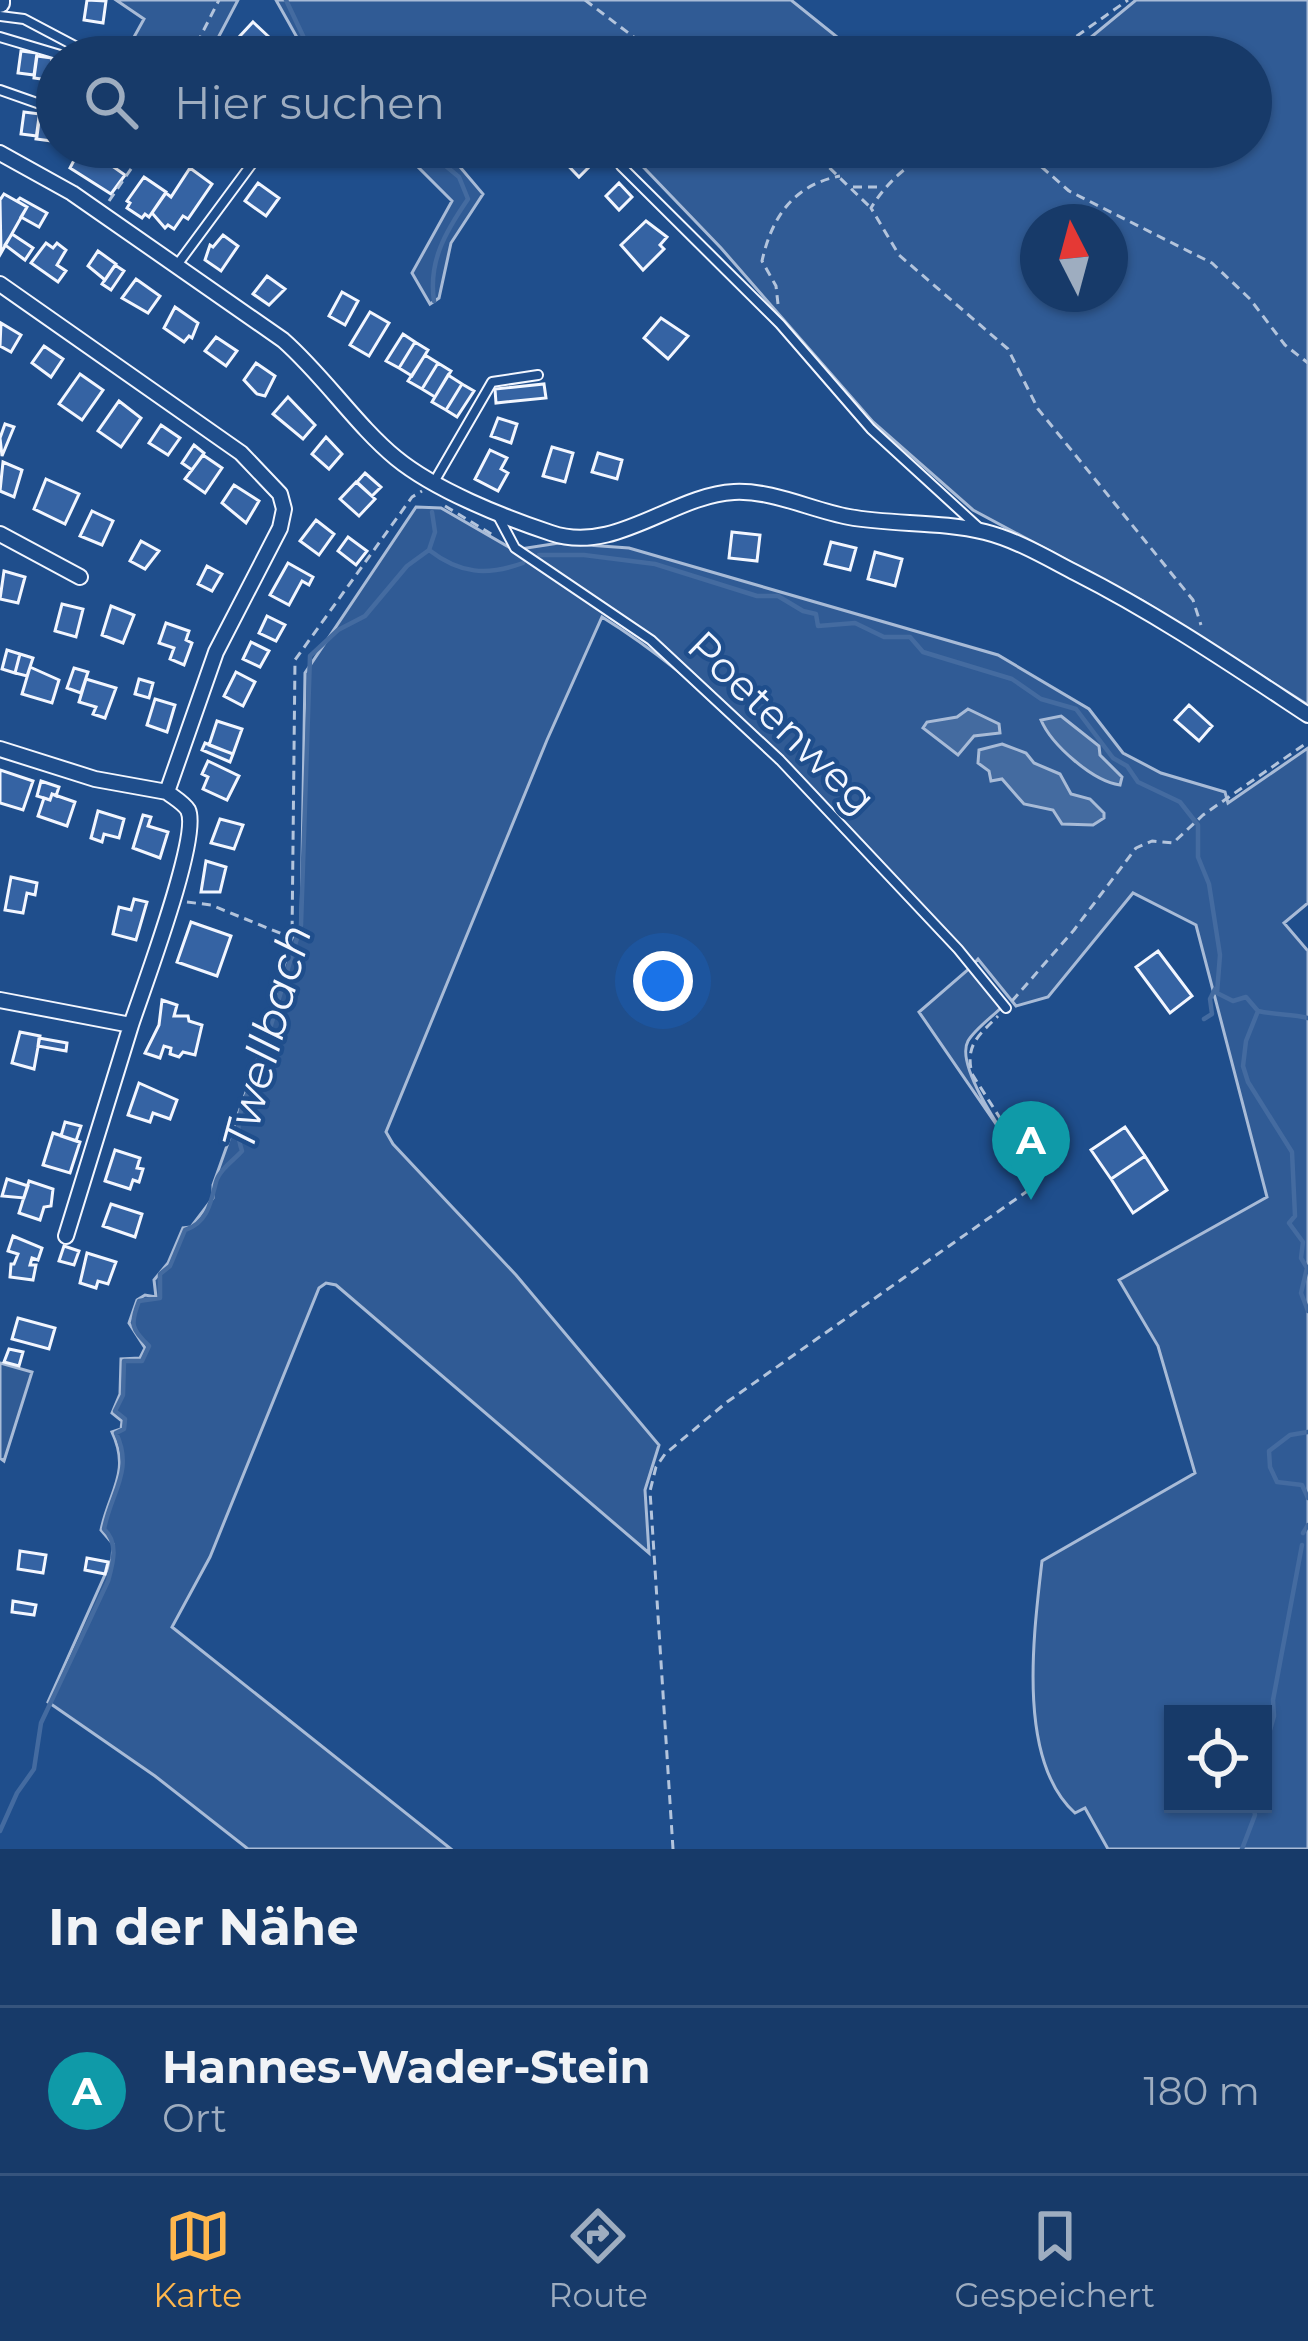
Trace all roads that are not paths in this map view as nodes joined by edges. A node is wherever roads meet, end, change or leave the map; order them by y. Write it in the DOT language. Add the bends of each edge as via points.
graph roads {
  1 [pos="0,16"];
  2 [pos="56,36"];
  3 [pos="0,37"];
  4 [pos="36,48"];
  5 [pos="0,90"];
  6 [pos="36,103"];
  7 [pos="0,153"];
  8 [pos="249,168"];
  9 [pos="622,168"];
  10 [pos="177,265"];
  11 [pos="0,284"];
  12 [pos="538,375"];
  13 [pos="433,483"];
  14 [pos="494,509"];
  15 [pos="983,532"];
  16 [pos="0,534"];
  17 [pos="80,577"];
  18 [pos="1308,716"];
  19 [pos="0,749"];
  20 [pos="167,792"];
  21 [pos="0,1000"];
  22 [pos="1006,1008"];
  23 [pos="131,1025"];
  24 [pos="66,1236"];
  1 -- 2 [label="lane"];
  3 -- 4 [label="lane"];
  5 -- 6 [label="lane"];
  7 -- 10 [label="street"];
  8 -- 10 [label="lane"];
  9 -- 15 [label="lane" via="871,429"];
  10 -- 13 [label="street" via="283,340 394,457"];
  11 -- 20 [label="street" via="241,453 280,494 280,528 216,652"];
  12 -- 13 [label="lane" via="492,382"];
  13 -- 14 [label="street"];
  14 -- 15 [label="street" via="556,535 581,536 653,520 710,496 754,493 849,517"];
  14 -- 22 [label="lane, Poetenweg" via="515,548 693,676 813,794"];
  15 -- 18 [label="street" via="1108,589"];
  16 -- 17 [label="street"];
  19 -- 20 [label="street"];
  20 -- 23 [label="street" via="190,814 173,900"];
  21 -- 23 [label="street"];
  23 -- 24 [label="street"];
}
